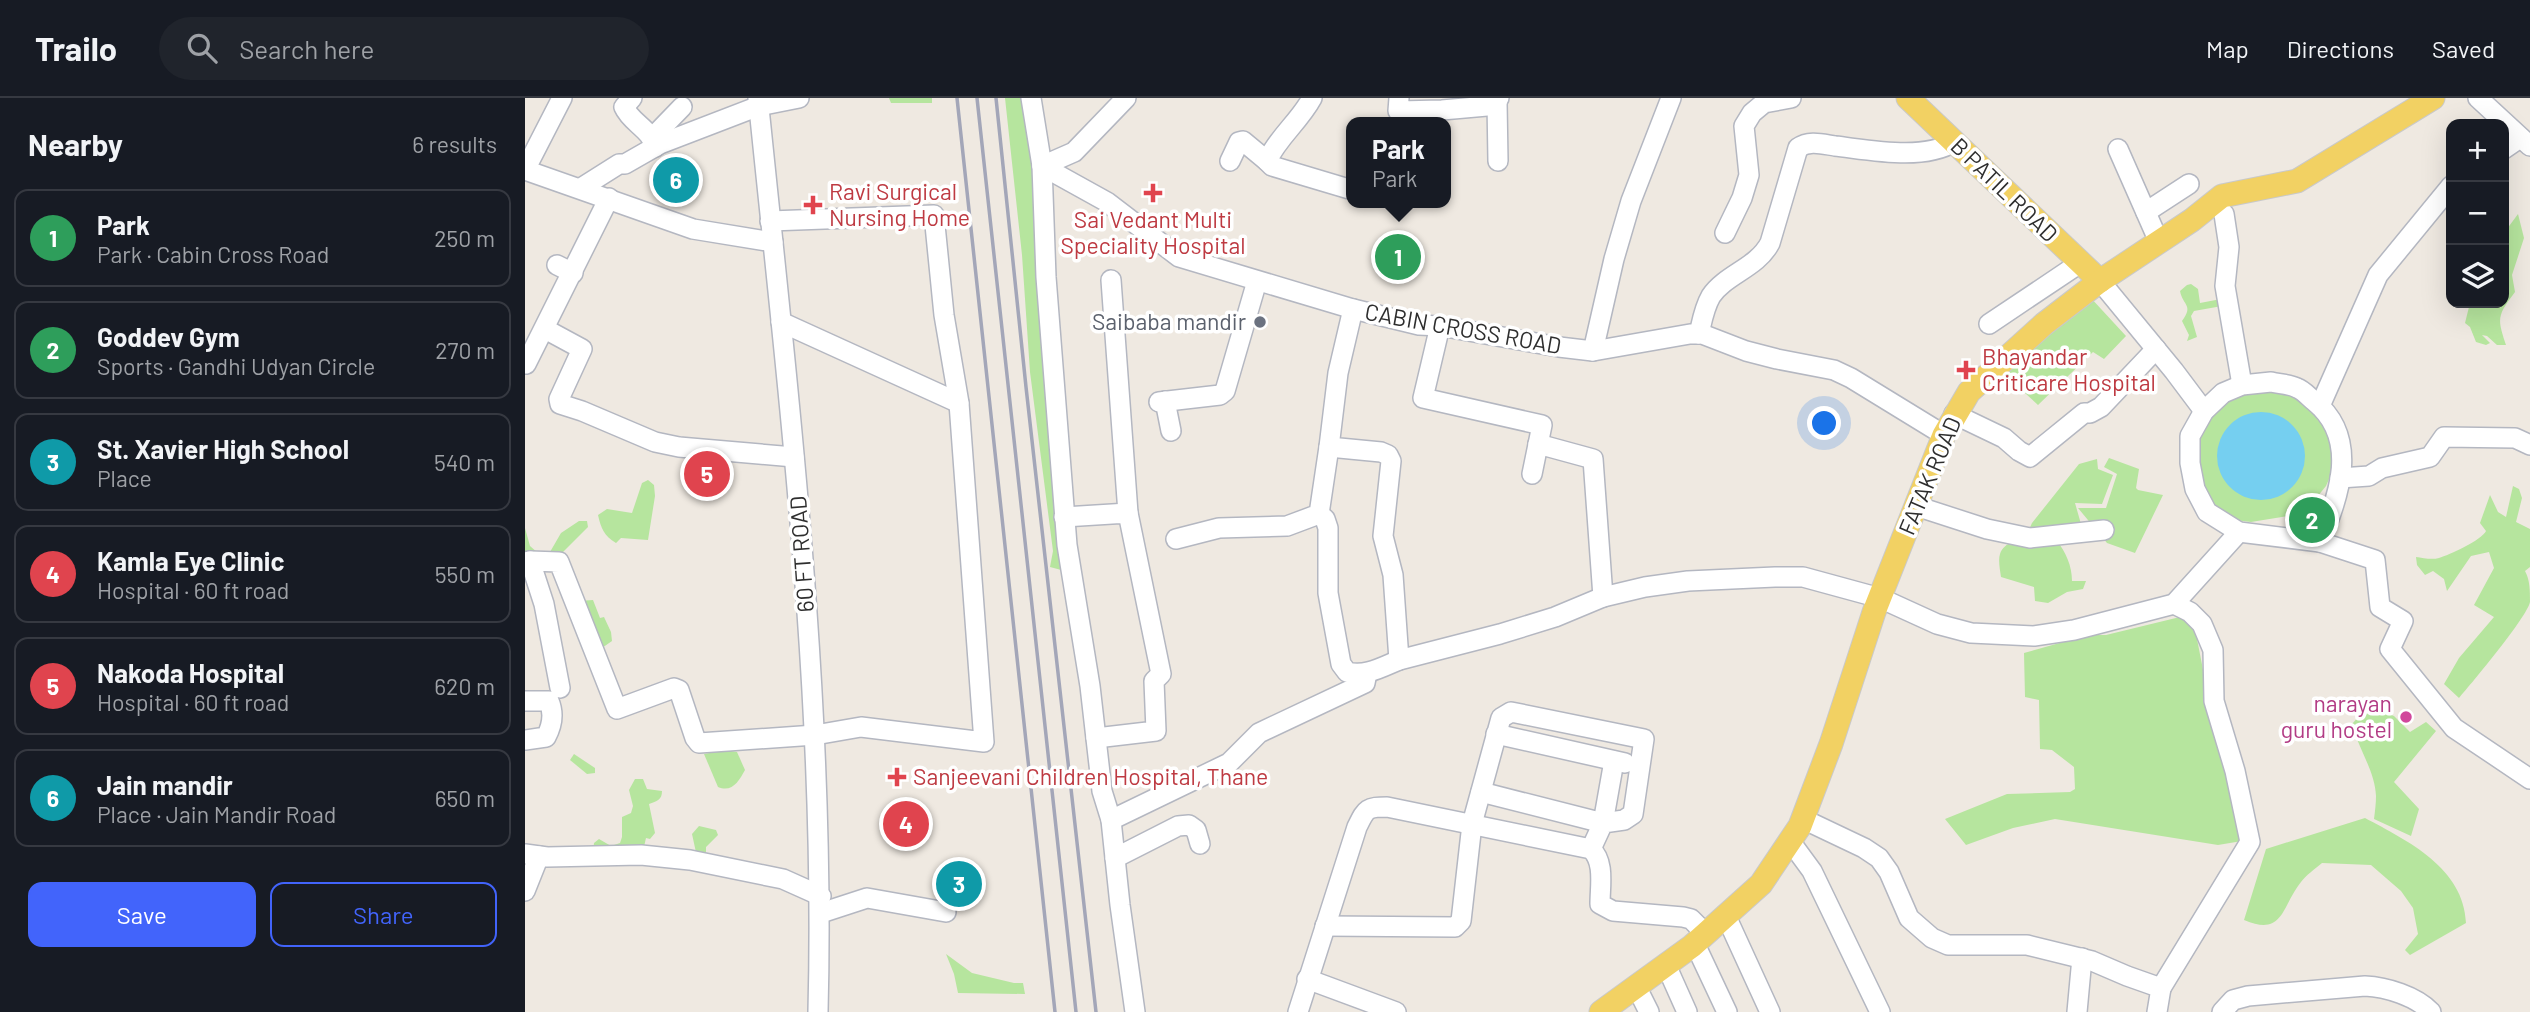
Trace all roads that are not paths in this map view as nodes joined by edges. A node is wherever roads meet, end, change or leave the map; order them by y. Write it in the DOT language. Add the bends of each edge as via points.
graph roads {
  1 [pos="562,98"];
  2 [pos="632,98"];
  3 [pos="799,98"];
  4 [pos="1031,98"];
  5 [pos="1399,98"];
  6 [pos="1671,98"];
  7 [pos="1791,98"];
  8 [pos="1908,98"];
  9 [pos="2433,98"];
  10 [pos="2478,98"];
  11 [pos="1123,99"];
  12 [pos="1498,100"];
  13 [pos="1305,101"];
  14 [pos="759,102"];
  15 [pos="683,107"];
  16 [pos="654,142"];
  17 [pos="1954,142"];
  18 [pos="2518,144"];
  19 [pos="2118,149"];
  20 [pos="1230,161"];
  21 [pos="1498,161"];
  22 [pos="1267,162"];
  23 [pos="1042,166"];
  24 [pos="525,170"];
  25 [pos="2189,184"];
  26 [pos="581,188"];
  27 [pos="1346,188"];
  28 [pos="2446,192"];
  29 [pos="609,198"];
  30 [pos="2146,212"];
  31 [pos="2224,214"];
  32 [pos="770,221"];
  33 [pos="1725,233"];
  34 [pos="773,242"];
  35 [pos="2159,242"];
  36 [pos="2080,262"];
  37 [pos="1111,280"];
  38 [pos="1257,281"];
  39 [pos="2100,281"];
  40 [pos="1353,309"];
  41 [pos="781,322"];
  42 [pos="1989,324"];
  43 [pos="1440,326"];
  44 [pos="545,329"];
  45 [pos="1699,334"];
  46 [pos="2156,349"];
  47 [pos="1593,351"];
  48 [pos="526,364"];
  49 [pos="2242,385"];
  50 [pos="959,403"];
  51 [pos="2320,406"];
  52 [pos="2204,411"];
  53 [pos="1949,424"];
  54 [pos="1171,431"];
  55 [pos="1538,444"];
  56 [pos="2530,445"];
  57 [pos="1329,446"];
  58 [pos="794,457"];
  59 [pos="1532,474"];
  60 [pos="2340,478"];
  61 [pos="1916,506"];
  62 [pos="1128,513"];
  63 [pos="1319,514"];
  64 [pos="1064,517"];
  65 [pos="2104,530"];
  66 [pos="2239,532"];
  67 [pos="1175,538"];
  68 [pos="2320,542"];
  69 [pos="528,561"];
  70 [pos="1603,597"];
  71 [pos="1879,598"];
  72 [pos="2173,604"];
  73 [pos="1399,660"];
  74 [pos="1367,673"];
  75 [pos="560,688"];
  76 [pos="525,701"];
  77 [pos="1496,734"];
  78 [pos="815,735"];
  79 [pos="1096,738"];
  80 [pos="525,740"];
  81 [pos="1614,761"];
  82 [pos="1640,767"];
  83 [pos="2530,779"];
  84 [pos="1481,792"];
  85 [pos="1803,819"];
  86 [pos="1111,820"];
  87 [pos="1603,823"];
  88 [pos="1472,824"];
  89 [pos="1790,841"];
  90 [pos="1200,844"];
  91 [pos="1591,849"];
  92 [pos="532,855"];
  93 [pos="1115,858"];
  94 [pos="525,891"];
  95 [pos="821,904"];
  96 [pos="946,912"];
  97 [pos="1726,916"];
  98 [pos="1325,926"];
  99 [pos="1700,939"];
  100 [pos="2083,958"];
  101 [pos="1666,965"];
  102 [pos="1307,979"];
  103 [pos="1636,986"];
  104 [pos="2161,988"];
  105 [pos="818,1012"];
  106 [pos="1135,1012"];
  107 [pos="1298,1012"];
  108 [pos="1396,1012"];
  109 [pos="1601,1012"];
  110 [pos="1649,1012"];
  111 [pos="1687,1012"];
  112 [pos="1727,1012"];
  113 [pos="1770,1012"];
  114 [pos="1880,1012"];
  115 [pos="2077,1012"];
  116 [pos="2157,1012"];
  117 [pos="2222,1012"];
  118 [pos="2431,1012"];
  1 -- 24 [label="street"];
  2 -- 16 [label="street" via="624,107 627,114"];
  3 -- 14 [label="street"];
  4 -- 23 [label="street"];
  5 -- 12 [label="street" via="1398,111 1487,106"];
  6 -- 47 [label="street" via="1624,224"];
  7 -- 33 [label="street" via="1764,103 1744,126 1749,175"];
  8 -- 17 [label="main road, B PATIL ROAD"];
  9 -- 35 [label="main road, FATAK ROAD" via="2297,181 2222,196"];
  10 -- 18 [label="street"];
  11 -- 23 [label="street" via="1074,152"];
  12 -- 21 [label="street"];
  13 -- 22 [label="street"];
  14 -- 16 [label="street"];
  14 -- 32 [label="street, 60 FT ROAD"];
  15 -- 16 [label="street"];
  16 -- 26 [label="street"];
  17 -- 36 [label="main road, B PATIL ROAD"];
  17 -- 45 [label="street" via="1931,152 1808,143 1797,148 1770,243 1764,254 1713,294 1704,309"];
  19 -- 30 [label="street"];
  20 -- 22 [label="street" via="1243,141"];
  22 -- 27 [label="street"];
  23 -- 38 [label="street, CABIN CROSS ROAD" via="1107,202 1179,257"];
  23 -- 64 [label="street"];
  24 -- 26 [label="street"];
  25 -- 30 [label="street"];
  26 -- 29 [label="street"];
  28 -- 51 [label="street" via="2378,275"];
  29 -- 34 [label="street" via="693,229"];
  29 -- 44 [label="street" via="565,269"];
  30 -- 35 [label="street"];
  31 -- 49 [label="street" via="2229,247 2225,286"];
  32 -- 34 [label="street, 60 FT ROAD"];
  32 -- 50 [label="street" via="934,215"];
  34 -- 41 [label="street, 60 FT ROAD"];
  35 -- 39 [label="main road, FATAK ROAD"];
  36 -- 39 [label="main road, B PATIL ROAD"];
  36 -- 42 [label="street"];
  37 -- 62 [label="street"];
  38 -- 40 [label="street, CABIN CROSS ROAD"];
  38 -- 54 [label="street" via="1225,391 1162,402"];
  39 -- 46 [label="street"];
  39 -- 53 [label="main road, FATAK ROAD" via="1969,392"];
  40 -- 43 [label="street, CABIN CROSS ROAD"];
  40 -- 57 [label="street" via="1338,373"];
  41 -- 50 [label="street"];
  41 -- 58 [label="street, 60 FT ROAD"];
  43 -- 47 [label="street, CABIN CROSS ROAD"];
  43 -- 55 [label="street" via="1423,398 1542,425"];
  44 -- 48 [label="street"];
  44 -- 58 [label="street" via="582,349 560,404 655,442"];
  45 -- 47 [label="street, CABIN CROSS ROAD"];
  45 -- 53 [label="street, CABIN CROSS ROAD" via="1746,351 1834,370 1903,409"];
  46 -- 52 [label="street"];
  46 -- 53 [label="street, CABIN CROSS ROAD" via="2101,407 2084,413 2030,457 2004,438"];
  49 -- 51 [label="street" via="2271,382 2298,388"];
  49 -- 52 [label="street" via="2223,393"];
  50 -- 78 [label="street" via="984,742 861,726"];
  51 -- 60 [label="street" via="2337,426"];
  52 -- 66 [label="street" via="2190,436 2195,489 2207,512"];
  53 -- 61 [label="main road, FATAK ROAD"];
  55 -- 59 [label="street"];
  55 -- 70 [label="street" via="1593,459"];
  56 -- 60 [label="street" via="2515,438 2444,437 2430,457 2382,468 2369,476"];
  57 -- 63 [label="street"];
  57 -- 73 [label="street" via="1381,452 1391,461 1383,536 1393,575"];
  58 -- 78 [label="street, 60 FT ROAD"];
  60 -- 68 [label="street" via="2336,503"];
  61 -- 65 [label="street" via="2029,538"];
  61 -- 71 [label="main road, FATAK ROAD"];
  62 -- 64 [label="street"];
  62 -- 79 [label="street" via="1161,674 1154,681 1156,731"];
  63 -- 67 [label="street" via="1287,526 1219,528"];
  63 -- 74 [label="street" via="1328,528 1328,593 1341,664 1346,672"];
  64 -- 79 [label="street"];
  66 -- 68 [label="street"];
  66 -- 72 [label="street"];
  68 -- 83 [label="street" via="2375,559 2380,607 2403,621 2390,649 2454,728"];
  69 -- 75 [label="street" via="544,604"];
  69 -- 78 [label="street" via="559,562 617,709 674,688 679,690 699,743"];
  70 -- 71 [label="street" via="1688,581 1775,577 1803,578"];
  70 -- 73 [label="street" via="1511,631"];
  71 -- 72 [label="street" via="1937,624 2003,636 2074,630"];
  71 -- 85 [label="main road, FATAK ROAD"];
  72 -- 104 [label="street" via="2202,624 2213,650 2214,701 2250,842"];
  73 -- 74 [label="street"];
  74 -- 86 [label="street" via="1365,683 1259,733 1229,763"];
  76 -- 80 [label="street" via="549,701 551,727 543,739"];
  77 -- 81 [label="street"];
  77 -- 82 [label="street" via="1501,718 1511,712 1644,739"];
  77 -- 84 [label="street"];
  78 -- 95 [label="street, 60 FT ROAD"];
  79 -- 86 [label="street" via="1101,791"];
  81 -- 82 [label="street"];
  81 -- 87 [label="street"];
  82 -- 87 [label="street" via="1633,814"];
  84 -- 87 [label="street"];
  84 -- 88 [label="street"];
  85 -- 89 [label="main road, FATAK ROAD"];
  85 -- 100 [label="street" via="1879,858 1909,918 1932,938 1948,945 2027,945"];
  86 -- 93 [label="street"];
  87 -- 91 [label="street"];
  88 -- 91 [label="street"];
  88 -- 98 [label="street" via="1387,807 1364,811"];
  88 -- 98 [label="street" via="1461,921 1455,927"];
  89 -- 97 [label="main road, FATAK ROAD" via="1761,884"];
  89 -- 114 [label="street" via="1812,871"];
  90 -- 93 [label="street" via="1196,830 1178,826"];
  91 -- 99 [label="street" via="1598,856 1600,904 1613,911 1691,919"];
  92 -- 94 [label="street"];
  92 -- 95 [label="street" via="690,860 783,879"];
  93 -- 106 [label="street"];
  95 -- 96 [label="street" via="867,898"];
  95 -- 105 [label="street, 60 FT ROAD"];
  97 -- 99 [label="main road, FATAK ROAD"];
  97 -- 113 [label="street"];
  98 -- 102 [label="street"];
  99 -- 101 [label="main road, FATAK ROAD"];
  99 -- 112 [label="street"];
  100 -- 104 [label="street"];
  100 -- 115 [label="street"];
  101 -- 103 [label="main road, FATAK ROAD"];
  101 -- 111 [label="street"];
  102 -- 107 [label="street"];
  102 -- 108 [label="street"];
  103 -- 109 [label="main road, FATAK ROAD"];
  103 -- 110 [label="street"];
  104 -- 116 [label="street"];
  117 -- 118 [label="street" via="2233,1000 2248,996 2365,986 2418,1001"];
}
